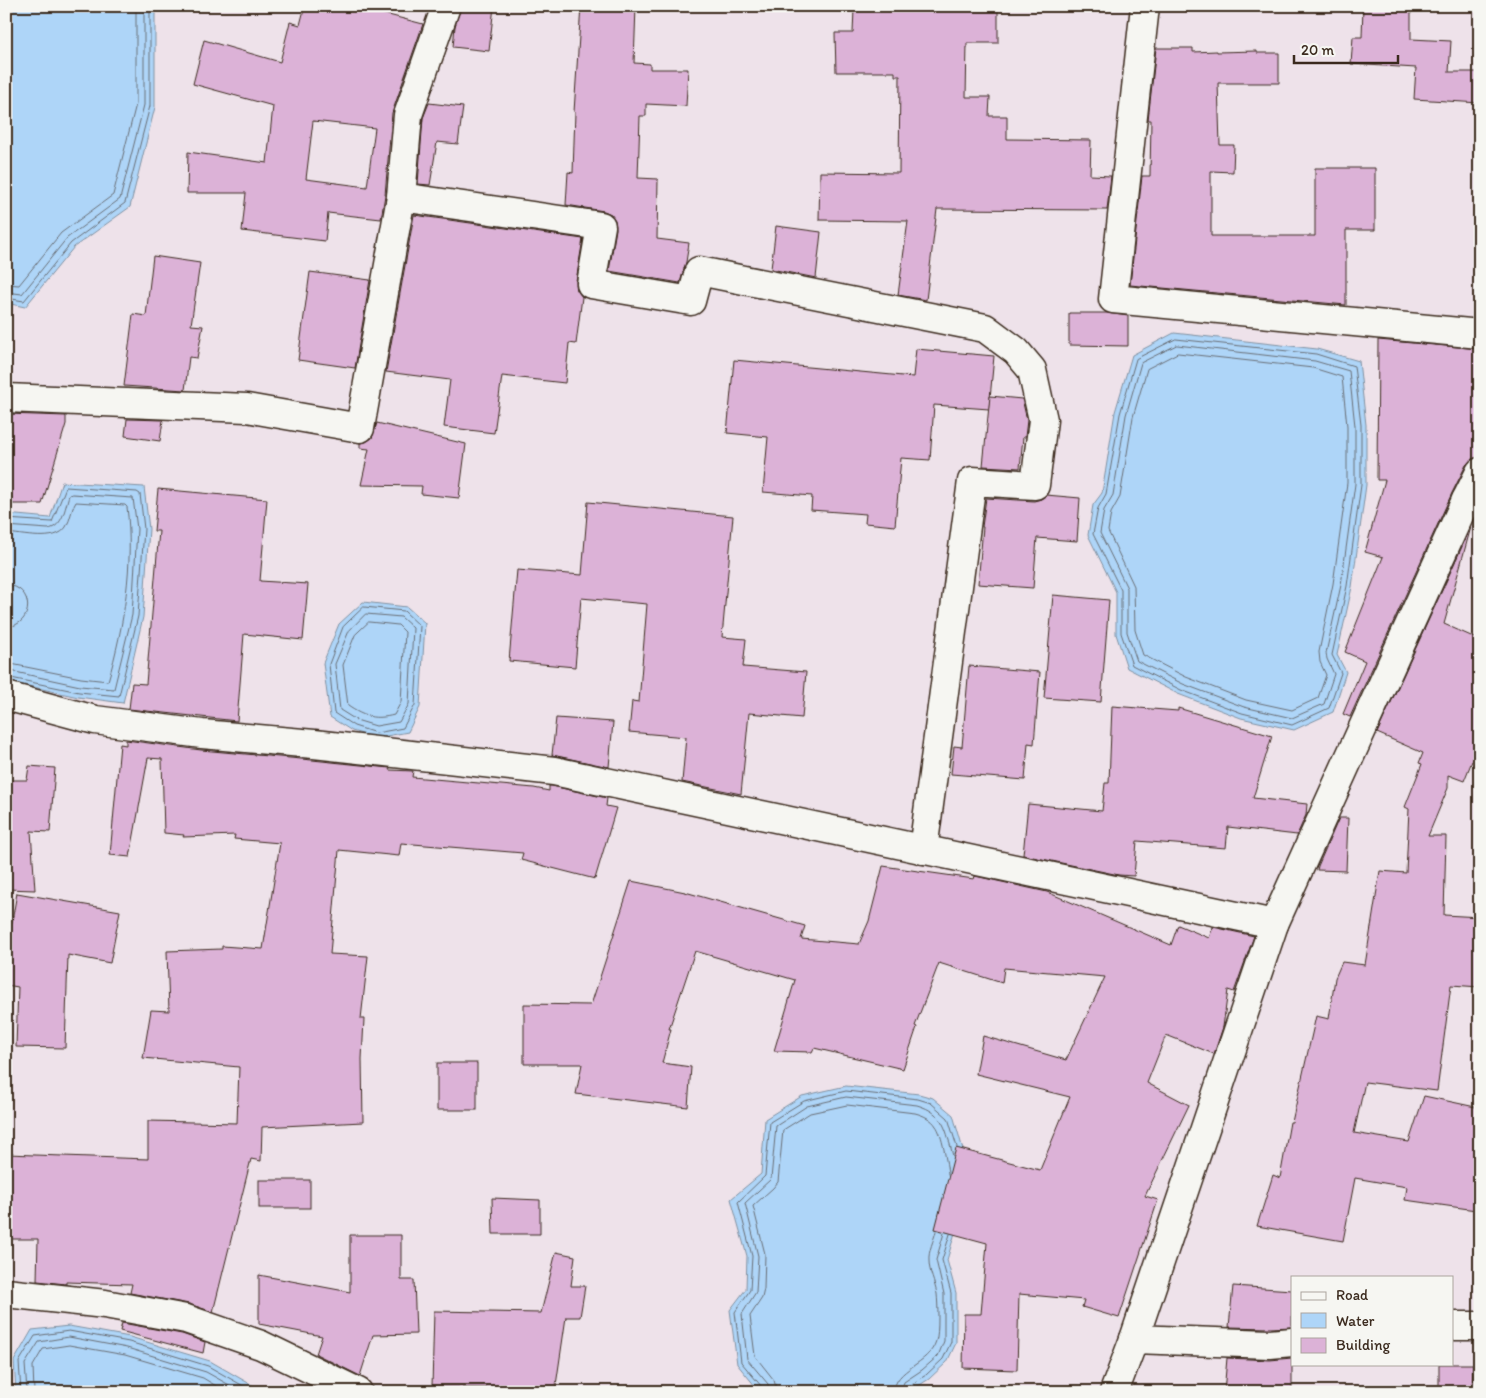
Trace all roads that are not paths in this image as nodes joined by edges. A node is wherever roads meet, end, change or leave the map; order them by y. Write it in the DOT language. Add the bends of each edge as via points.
graph roads {
  1 [pos="446,6"];
  2 [pos="1145,6"];
  3 [pos="401,197"];
  4 [pos="1480,334"];
  5 [pos="6,398"];
  6 [pos="1480,472"];
  7 [pos="1473,502"];
  8 [pos="6,696"];
  9 [pos="923,850"];
  10 [pos="1274,924"];
  11 [pos="6,1294"];
  12 [pos="1454,1326"];
  13 [pos="1480,1326"];
  14 [pos="1134,1339"];
  15 [pos="1291,1342"];
  16 [pos="358,1392"];
  17 [pos="1114,1392"];
  1 -- 3 [label="street" via="408,115"];
  2 -- 4 [label="street" via="1113,299"];
  3 -- 5 [label="street" via="360,428 247,408"];
  3 -- 9 [label="street" via="601,226 591,284 691,302 699,271 985,328 1016,351 1032,370 1043,420 1035,485 972,482"];
  6 -- 7 [label="street"];
  7 -- 10 [label="street"];
  8 -- 9 [label="street" via="95,720 554,771"];
  9 -- 10 [label="street"];
  10 -- 14 [label="street"];
  11 -- 16 [label="street" via="105,1304 186,1319 261,1344"];
  12 -- 13 [label="street"];
  14 -- 15 [label="street"];
  14 -- 17 [label="street"];
}
